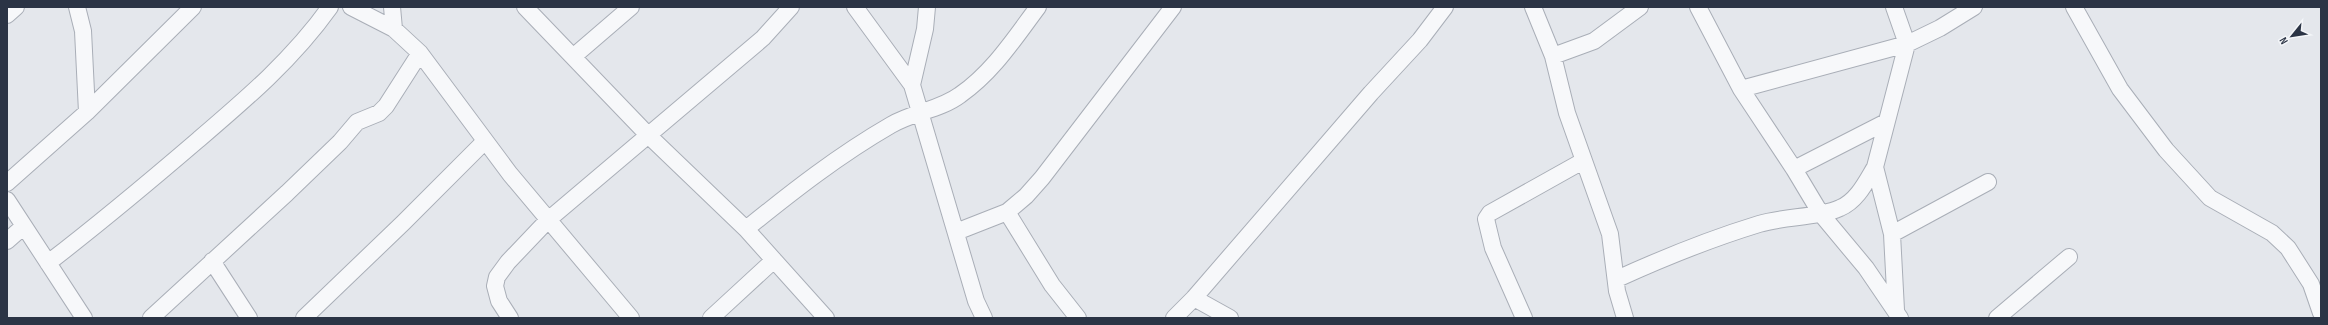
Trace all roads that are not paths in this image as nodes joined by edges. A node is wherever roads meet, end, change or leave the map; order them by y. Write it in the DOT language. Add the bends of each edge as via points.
graph roads {
  1 [pos="16,7"];
  2 [pos="77,7"];
  3 [pos="193,7"];
  4 [pos="330,7"];
  5 [pos="351,7"];
  6 [pos="392,7"];
  7 [pos="525,7"];
  8 [pos="631,7"];
  9 [pos="791,7"];
  10 [pos="855,7"];
  11 [pos="927,7"];
  12 [pos="1038,7"];
  13 [pos="1173,7"];
  14 [pos="1445,7"];
  15 [pos="1533,7"];
  16 [pos="1640,7"];
  17 [pos="1698,7"];
  18 [pos="1894,7"];
  19 [pos="1974,7"];
  20 [pos="2074,7"];
  21 [pos="7,15"];
  22 [pos="394,29"];
  23 [pos="1907,44"];
  24 [pos="420,53"];
  25 [pos="574,56"];
  26 [pos="1553,56"];
  27 [pos="912,84"];
  28 [pos="1741,89"];
  29 [pos="921,111"];
  30 [pos="87,112"];
  31 [pos="1886,122"];
  32 [pos="648,135"];
  33 [pos="485,141"];
  34 [pos="1583,161"];
  35 [pos="1876,167"];
  36 [pos="1794,169"];
  37 [pos="1988,182"];
  38 [pos="7,183"];
  39 [pos="1810,197"];
  40 [pos="7,200"];
  41 [pos="1007,212"];
  42 [pos="1821,214"];
  43 [pos="1797,216"];
  44 [pos="548,220"];
  45 [pos="24,226"];
  46 [pos="746,229"];
  47 [pos="956,232"];
  48 [pos="1892,234"];
  49 [pos="7,241"];
  50 [pos="2069,257"];
  51 [pos="774,260"];
  52 [pos="212,262"];
  53 [pos="48,263"];
  54 [pos="1617,279"];
  55 [pos="1194,298"];
  56 [pos="2321,313"];
  57 [pos="1898,314"];
  58 [pos="84,318"];
  59 [pos="151,318"];
  60 [pos="249,318"];
  61 [pos="304,318"];
  62 [pos="510,318"];
  63 [pos="631,318"];
  64 [pos="711,318"];
  65 [pos="826,318"];
  66 [pos="984,318"];
  67 [pos="1078,318"];
  68 [pos="1174,318"];
  69 [pos="1230,318"];
  70 [pos="1524,318"];
  71 [pos="1625,318"];
  72 [pos="1997,318"];
  1 -- 21 [label="street"];
  2 -- 30 [label="street" via="83,31"];
  3 -- 30 [label="street"];
  4 -- 53 [label="street" via="278,69 132,197"];
  5 -- 22 [label="street"];
  6 -- 22 [label="street"];
  7 -- 25 [label="street"];
  8 -- 25 [label="street"];
  9 -- 32 [label="street" via="763,38"];
  10 -- 27 [label="street"];
  11 -- 27 [label="street" via="925,29"];
  12 -- 29 [label="street" via="992,69 945,104"];
  13 -- 41 [label="street" via="1042,178"];
  14 -- 55 [label="street" via="1420,40"];
  15 -- 26 [label="street"];
  16 -- 26 [label="street" via="1594,41"];
  17 -- 28 [label="street"];
  18 -- 23 [label="street"];
  19 -- 23 [label="street"];
  20 -- 56 [label="street" via="2120,89 2166,150 2210,198 2272,233 2288,248 2311,284"];
  22 -- 24 [label="street"];
  23 -- 28 [label="street"];
  23 -- 31 [label="street"];
  24 -- 33 [label="street"];
  24 -- 52 [label="street" via="386,106 379,113 361,118 287,193"];
  25 -- 32 [label="street"];
  26 -- 34 [label="street" via="1567,114"];
  27 -- 29 [label="street"];
  28 -- 36 [label="street"];
  29 -- 46 [label="street" via="893,124 848,151 802,183"];
  29 -- 47 [label="street"];
  30 -- 38 [label="street"];
  31 -- 35 [label="street"];
  31 -- 36 [label="street"];
  32 -- 44 [label="street"];
  32 -- 46 [label="street"];
  33 -- 44 [label="street"];
  33 -- 61 [label="street" via="403,224"];
  34 -- 54 [label="street" via="1610,234"];
  34 -- 70 [label="street" via="1490,213 1486,219 1494,248"];
  35 -- 42 [label="street" via="1851,202"];
  35 -- 48 [label="street"];
  36 -- 39 [label="street"];
  37 -- 48 [label="street"];
  39 -- 42 [label="street"];
  39 -- 43 [label="street"];
  40 -- 45 [label="street"];
  41 -- 47 [label="street"];
  41 -- 67 [label="street" via="1052,285"];
  42 -- 43 [label="street"];
  42 -- 57 [label="street" via="1866,268"];
  43 -- 54 [label="street" via="1760,223 1678,252"];
  44 -- 62 [label="street" via="497,277 494,286 496,295"];
  44 -- 63 [label="street"];
  45 -- 49 [label="street"];
  45 -- 53 [label="street"];
  46 -- 51 [label="street"];
  47 -- 66 [label="street" via="976,301"];
  48 -- 57 [label="street"];
  50 -- 72 [label="street"];
  51 -- 64 [label="street"];
  51 -- 65 [label="street"];
  52 -- 59 [label="street"];
  52 -- 60 [label="street"];
  53 -- 58 [label="street"];
  54 -- 71 [label="street" via="1618,297"];
  55 -- 68 [label="street"];
  55 -- 69 [label="street"];
}
